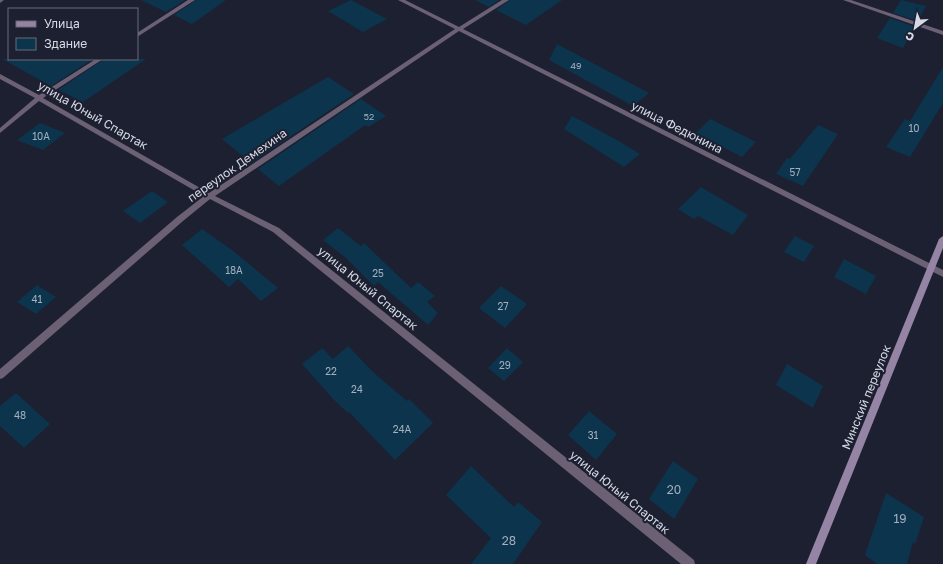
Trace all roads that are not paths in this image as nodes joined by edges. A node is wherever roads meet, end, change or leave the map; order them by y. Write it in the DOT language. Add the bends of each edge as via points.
graph roads {
  1 [pos="192,0"];
  2 [pos="401,0"];
  3 [pos="506,0"];
  4 [pos="846,0"];
  5 [pos="459,29"];
  6 [pos="943,33"];
  7 [pos="138,34"];
  8 [pos="98,60"];
  9 [pos="0,76"];
  10 [pos="40,98"];
  11 [pos="0,130"];
  12 [pos="210,196"];
  13 [pos="943,239"];
  14 [pos="931,268"];
  15 [pos="943,274"];
  16 [pos="0,375"];
  17 [pos="690,564"];
  18 [pos="811,564"];
  1 -- 7 [label="street"];
  2 -- 5 [label="street, улица Федюнина"];
  3 -- 5 [label="street, переулок Демехина"];
  4 -- 6 [label="street"];
  5 -- 12 [label="street, переулок Демехина"];
  5 -- 14 [label="street, улица Федюнина"];
  8 -- 10 [label="street"];
  9 -- 10 [label="street, улица Юный Спартак"];
  10 -- 11 [label="street"];
  10 -- 12 [label="street, улица Юный Спартак"];
  12 -- 16 [label="street, переулок Демехина"];
  12 -- 17 [label="street, улица Юный Спартак" via="276,230"];
  13 -- 14 [label="street, Минский переулок"];
  14 -- 15 [label="street, улица Федюнина"];
  14 -- 18 [label="street, Минский переулок"];
}
